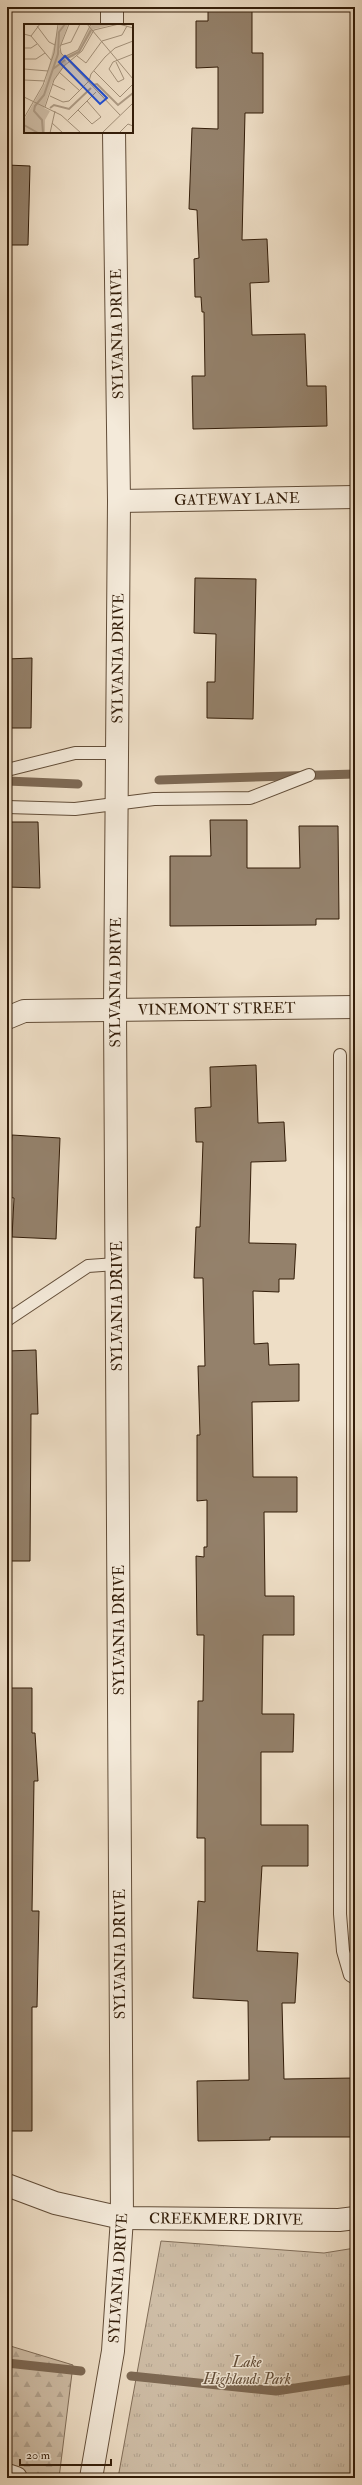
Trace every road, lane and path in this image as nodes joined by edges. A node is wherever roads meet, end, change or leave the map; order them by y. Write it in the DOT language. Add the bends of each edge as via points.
graph roads {
  1 [pos="112,7"];
  2 [pos="112,24"];
  3 [pos="114,133"];
  4 [pos="355,497"];
  5 [pos="119,501"];
  6 [pos="117,753"];
  7 [pos="7,770"];
  8 [pos="309,775"];
  9 [pos="117,803"];
  10 [pos="7,807"];
  11 [pos="355,1007"];
  12 [pos="115,1009"];
  13 [pos="7,1018"];
  14 [pos="340,1055"];
  15 [pos="116,1264"];
  16 [pos="7,1320"];
  17 [pos="355,1978"];
  18 [pos="7,2185"];
  19 [pos="122,2218"];
  20 [pos="355,2218"];
  21 [pos="7,2475"];
  22 [pos="16,2478"];
  23 [pos="91,2478"];
  1 -- 2 [label="street"];
  3 -- 5 [label="street, SYLVANIA DRIVE"];
  4 -- 5 [label="street, GATEWAY LANE"];
  5 -- 6 [label="street, SYLVANIA DRIVE"];
  6 -- 7 [label="lane" via="75,753"];
  6 -- 9 [label="street, SYLVANIA DRIVE"];
  8 -- 9 [label="lane" via="250,798 154,799"];
  9 -- 10 [label="lane" via="75,809"];
  9 -- 12 [label="street, SYLVANIA DRIVE"];
  11 -- 12 [label="street, VINEMONT STREET"];
  12 -- 13 [label="street, VINEMONT STREET" via="24,1011"];
  12 -- 15 [label="street, SYLVANIA DRIVE"];
  14 -- 17 [label="lane" via="340,1914 343,1951 350,1975"];
  15 -- 16 [label="lane" via="88,1266"];
  15 -- 19 [label="street, SYLVANIA DRIVE"];
  18 -- 19 [label="street, CREEKMERE DRIVE" via="55,2203"];
  19 -- 20 [label="street, CREEKMERE DRIVE"];
  19 -- 23 [label="street, SYLVANIA DRIVE" via="114,2350"];
  21 -- 22 [label="street"];
}
